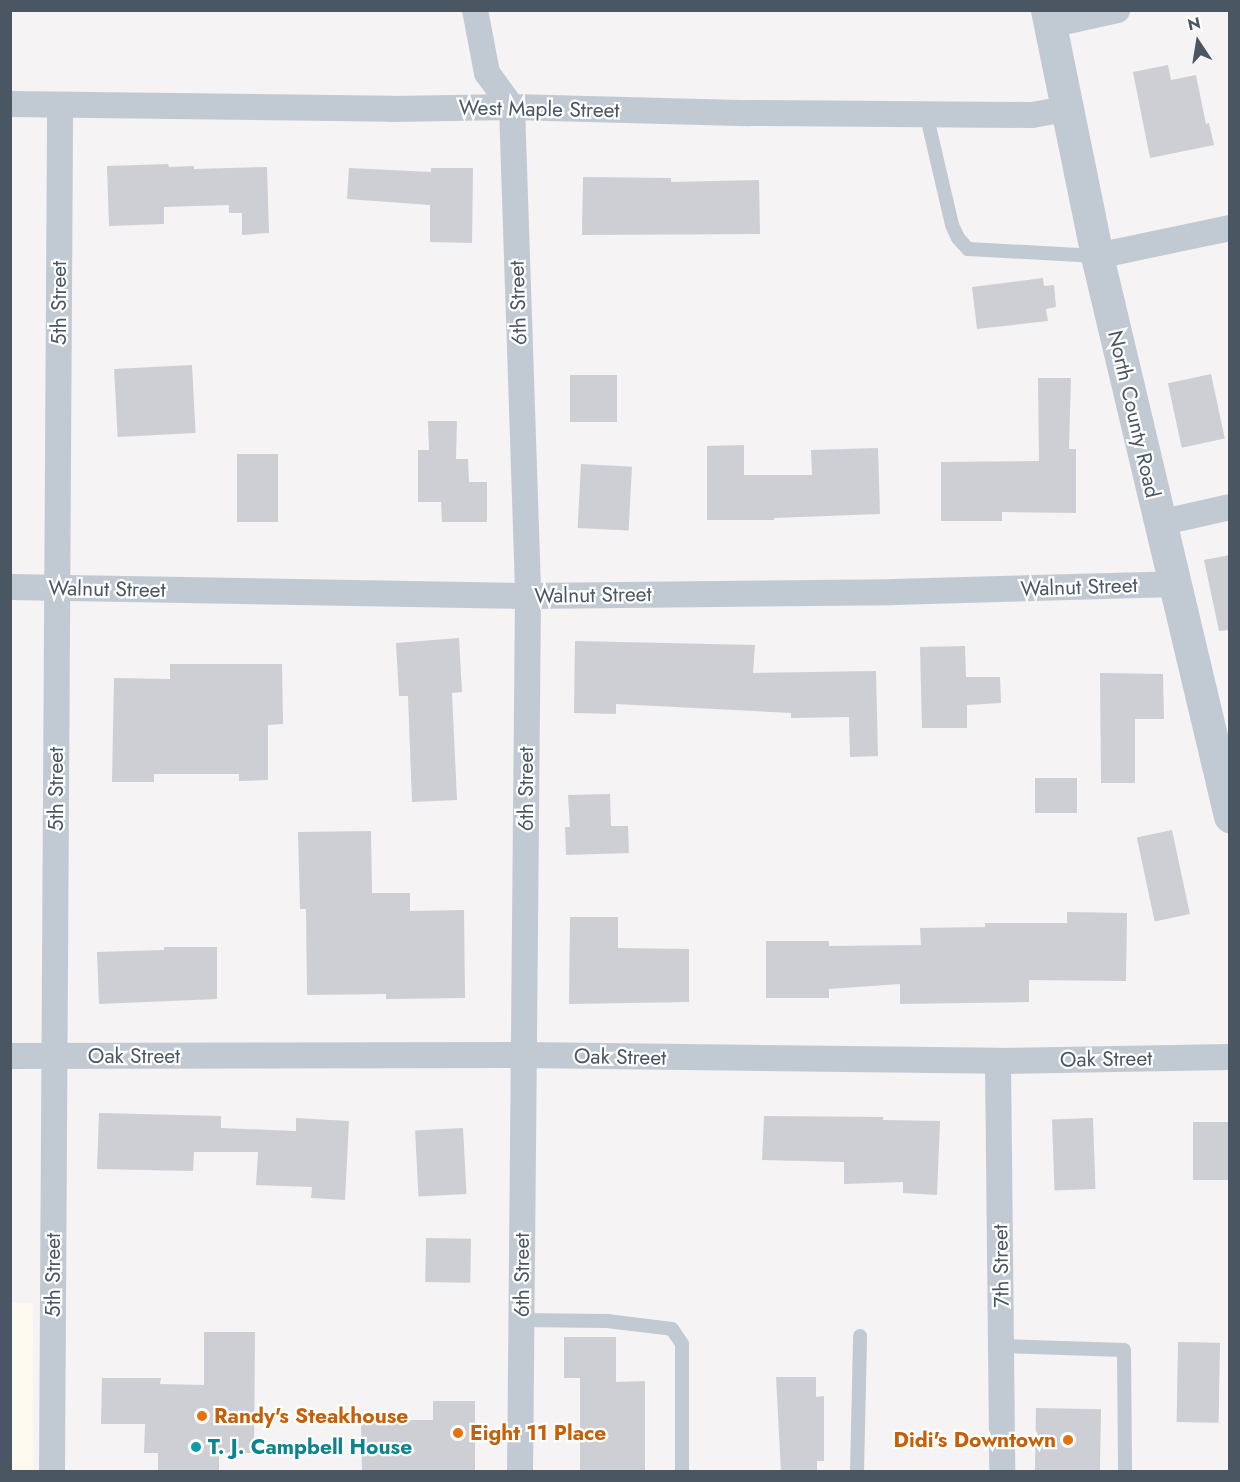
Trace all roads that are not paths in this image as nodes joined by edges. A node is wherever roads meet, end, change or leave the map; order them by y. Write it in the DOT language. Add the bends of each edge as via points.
graph roads {
  1 [pos="475,10"];
  2 [pos="1117,10"];
  3 [pos="1048,18"];
  4 [pos="10,104"];
  5 [pos="60,106"];
  6 [pos="512,107"];
  7 [pos="1067,109"];
  8 [pos="926,113"];
  9 [pos="1230,228"];
  10 [pos="1097,256"];
  11 [pos="1230,507"];
  12 [pos="1159,523"];
  13 [pos="1175,584"];
  14 [pos="10,587"];
  15 [pos="57,588"];
  16 [pos="528,596"];
  17 [pos="1230,816"];
  18 [pos="524,1055"];
  19 [pos="10,1056"];
  20 [pos="54,1056"];
  21 [pos="1230,1056"];
  22 [pos="998,1061"];
  23 [pos="522,1320"];
  24 [pos="860,1336"];
  25 [pos="1003,1346"];
  26 [pos="52,1472"];
  27 [pos="520,1472"];
  28 [pos="681,1472"];
  29 [pos="857,1472"];
  30 [pos="1002,1472"];
  31 [pos="1125,1472"];
  1 -- 6 [label="street" via="487,73"];
  2 -- 3 [label="street"];
  3 -- 7 [label="street, North County Road"];
  4 -- 5 [label="street, West Maple Street"];
  5 -- 6 [label="street, West Maple Street"];
  5 -- 15 [label="street, 5th Street"];
  6 -- 8 [label="street, West Maple Street"];
  6 -- 16 [label="street, 6th Street"];
  7 -- 8 [label="street, West Maple Street" via="1032,115"];
  7 -- 10 [label="street, North County Road"];
  8 -- 10 [label="lane" via="952,225 968,249"];
  9 -- 10 [label="street"];
  10 -- 12 [label="street, North County Road"];
  11 -- 12 [label="street"];
  12 -- 13 [label="street, North County Road"];
  13 -- 16 [label="street, Walnut Street"];
  13 -- 17 [label="street, North County Road"];
  14 -- 15 [label="street, Walnut Street"];
  15 -- 16 [label="street, Walnut Street"];
  15 -- 20 [label="street, 5th Street"];
  16 -- 18 [label="street, 6th Street"];
  18 -- 20 [label="street, Oak Street"];
  18 -- 22 [label="street, Oak Street"];
  18 -- 23 [label="street, 6th Street"];
  19 -- 20 [label="street, Oak Street"];
  20 -- 26 [label="street, 5th Street"];
  21 -- 22 [label="street, Oak Street"];
  22 -- 25 [label="street, 7th Street"];
  23 -- 27 [label="street, 6th Street"];
  23 -- 28 [label="lane" via="607,1321 672,1329 682,1344"];
  24 -- 29 [label="lane"];
  25 -- 30 [label="street, 7th Street"];
  25 -- 31 [label="lane" via="1124,1350"];
}
